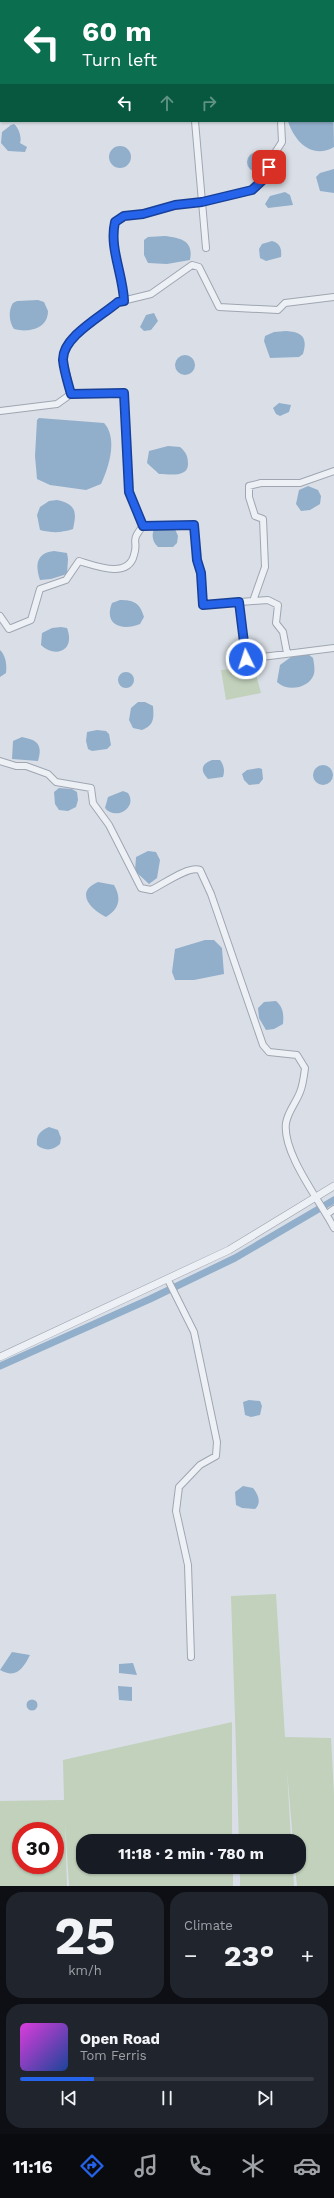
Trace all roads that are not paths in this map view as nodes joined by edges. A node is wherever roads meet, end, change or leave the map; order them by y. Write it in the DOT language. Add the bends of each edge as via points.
graph roads {
  1 [pos="195,122"];
  2 [pos="281,122"];
  3 [pos="202,202"];
  4 [pos="206,248"];
  5 [pos="334,297"];
  6 [pos="124,301"];
  7 [pos="71,394"];
  8 [pos="0,411"];
  9 [pos="334,471"];
  10 [pos="143,526"];
  11 [pos="253,601"];
  12 [pos="239,602"];
  13 [pos="0,616"];
  14 [pos="334,648"];
  15 [pos="287,653"];
  16 [pos="0,761"];
  17 [pos="334,1186"];
  18 [pos="315,1197"];
  19 [pos="334,1209"];
  20 [pos="327,1214"];
  21 [pos="334,1228"];
  22 [pos="168,1280"];
  23 [pos="0,1357"];
  24 [pos="191,1657"];
  1 -- 3 [label="street"];
  2 -- 3 [label="street" via="282,142 271,159 268,175 252,190"];
  3 -- 4 [label="street"];
  3 -- 6 [label="street" via="124,216 115,222 112,235"];
  5 -- 6 [label="street" via="285,303 278,310 219,307 199,267 192,265 151,294"];
  6 -- 7 [label="street" via="118,302 72,338 66,346 63,359"];
  7 -- 8 [label="street" via="57,404"];
  7 -- 10 [label="street" via="124,393 129,492"];
  9 -- 11 [label="street" via="300,483 261,483 249,486 248,496 255,516 263,519 266,558"];
  10 -- 12 [label="street" via="194,525 203,605"];
  10 -- 13 [label="street" via="134,537 134,555 127,567 120,570 79,561 66,580 40,589 31,620 9,629"];
  11 -- 12 [label="street"];
  11 -- 15 [label="street" via="268,600 278,605 276,623 283,632"];
  12 -- 15 [label="street" via="246,659"];
  14 -- 15 [label="street"];
  16 -- 18 [label="street" via="48,774 56,782 91,788 93,803 108,825 141,888 151,890 181,874 194,869 200,870 211,894 263,1045 269,1052 297,1055 305,1068 300,1092 286,1122 286,1130 288,1144"];
  17 -- 18 [label="street"];
  18 -- 20 [label="street"];
  18 -- 22 [label="street" via="229,1250"];
  19 -- 20 [label="street"];
  20 -- 21 [label="street"];
  22 -- 23 [label="street"];
  22 -- 24 [label="street" via="194,1332 217,1442 216,1456 200,1465 179,1487 176,1511 188,1565"];
}
